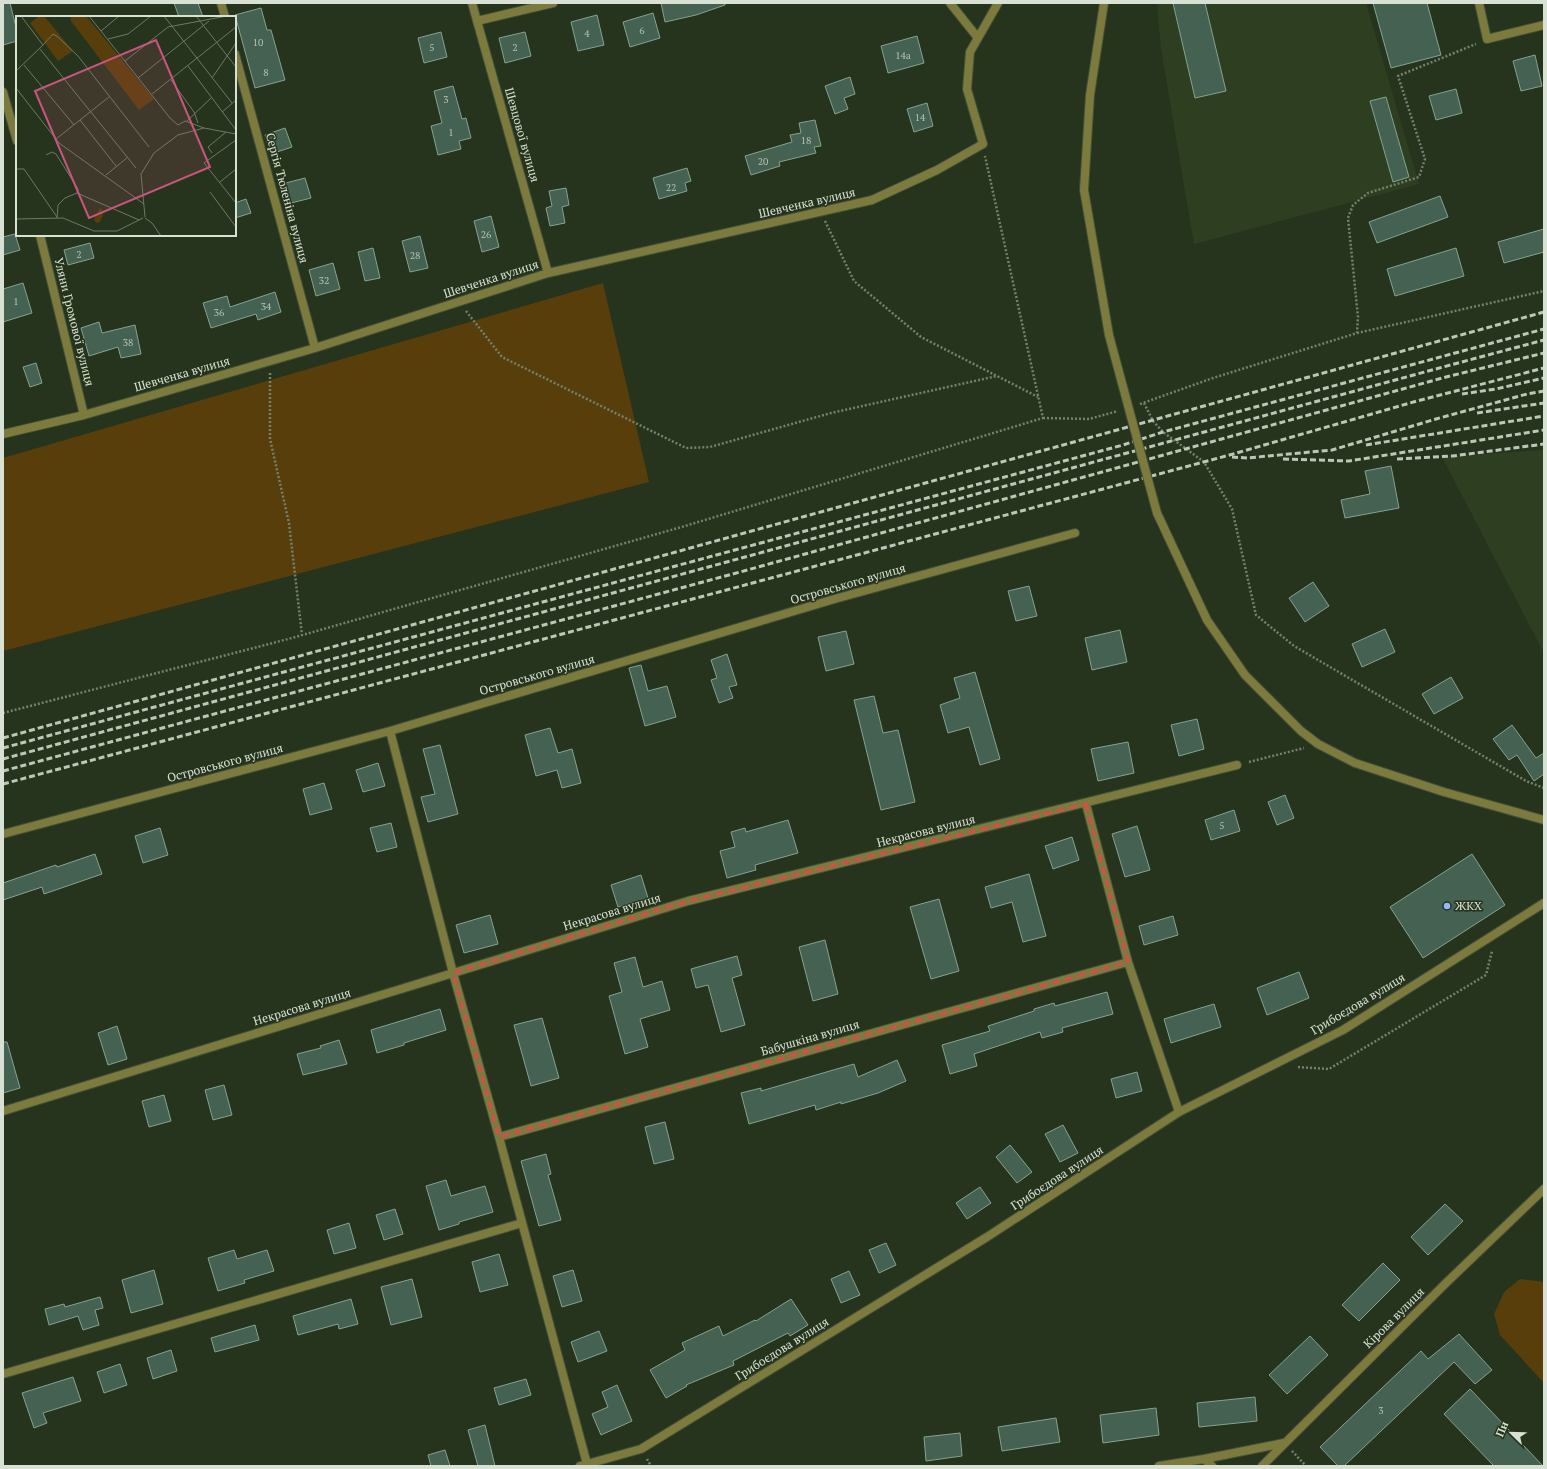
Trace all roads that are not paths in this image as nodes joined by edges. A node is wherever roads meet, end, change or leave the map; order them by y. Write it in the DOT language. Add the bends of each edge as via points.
graph roads {
  1 [pos="221,3"];
  2 [pos="472,3"];
  3 [pos="553,3"];
  4 [pos="950,3"];
  5 [pos="998,3"];
  6 [pos="1104,3"];
  7 [pos="1479,3"];
  8 [pos="225,16"];
  9 [pos="477,21"];
  10 [pos="1544,24"];
  11 [pos="978,38"];
  12 [pos="236,58"];
  13 [pos="3,92"];
  14 [pos="16,138"];
  15 [pos="40,236"];
  16 [pos="548,273"];
  17 [pos="315,348"];
  18 [pos="84,414"];
  19 [pos="3,434"];
  20 [pos="1075,533"];
  21 [pos="390,731"];
  22 [pos="1237,765"];
  23 [pos="1086,804"];
  24 [pos="1544,820"];
  25 [pos="3,834"];
  26 [pos="1544,903"];
  27 [pos="1128,962"];
  28 [pos="453,973"];
  29 [pos="3,1111"];
  30 [pos="1179,1112"];
  31 [pos="499,1137"];
  32 [pos="1544,1189"];
  33 [pos="522,1223"];
  34 [pos="3,1374"];
  35 [pos="1285,1443"];
  36 [pos="1204,1459"];
  37 [pos="584,1465"];
  38 [pos="1158,1466"];
  39 [pos="1212,1466"];
  40 [pos="1262,1466"];
  1 -- 8 [label="street"];
  2 -- 9 [label="street, Шевцової вулиця"];
  3 -- 9 [label="street"];
  4 -- 11 [label="street"];
  5 -- 11 [label="street"];
  6 -- 24 [label="street, bridge" via="1090,96 1084,190 1109,335 1157,513 1207,620 1245,675 1301,731 1318,744 1355,763 1444,792"];
  7 -- 10 [label="street" via="1488,40"];
  9 -- 16 [label="street, Шевцової вулиця"];
  11 -- 16 [label="street, Шевченка вулиця" via="970,52 967,89 983,144 937,170 872,200"];
  12 -- 17 [label="street, Сергія Тюленіна вулиця"];
  13 -- 14 [label="street"];
  15 -- 18 [label="street, Уляни Громової вулиця"];
  16 -- 17 [label="street, Шевченка вулиця"];
  17 -- 18 [label="street, Шевченка вулиця"];
  18 -- 19 [label="street, Шевченка вулиця"];
  20 -- 21 [label="street, Островського вулиця" via="838,598"];
  21 -- 25 [label="street, Островського вулиця"];
  21 -- 28 [label="street"];
  22 -- 23 [label="street, Некрасова вулиця"];
  23 -- 27 [label="street"];
  23 -- 28 [label="street, Некрасова вулиця" via="688,901"];
  26 -- 30 [label="street, Грибоєдова вулиця" via="1343,1030"];
  27 -- 30 [label="street"];
  27 -- 31 [label="street, Бабушкіна вулиця"];
  28 -- 29 [label="street, Некрасова вулиця"];
  28 -- 31 [label="street"];
  30 -- 37 [label="street, Грибоєдова вулиця" via="987,1237 641,1449"];
  31 -- 33 [label="street"];
  32 -- 35 [label="street, Кірова вулиця"];
  33 -- 34 [label="street"];
  33 -- 37 [label="street"];
  35 -- 36 [label="street"];
  35 -- 40 [label="street, Кірова вулиця"];
  36 -- 38 [label="street"];
  36 -- 39 [label="street"];
}
